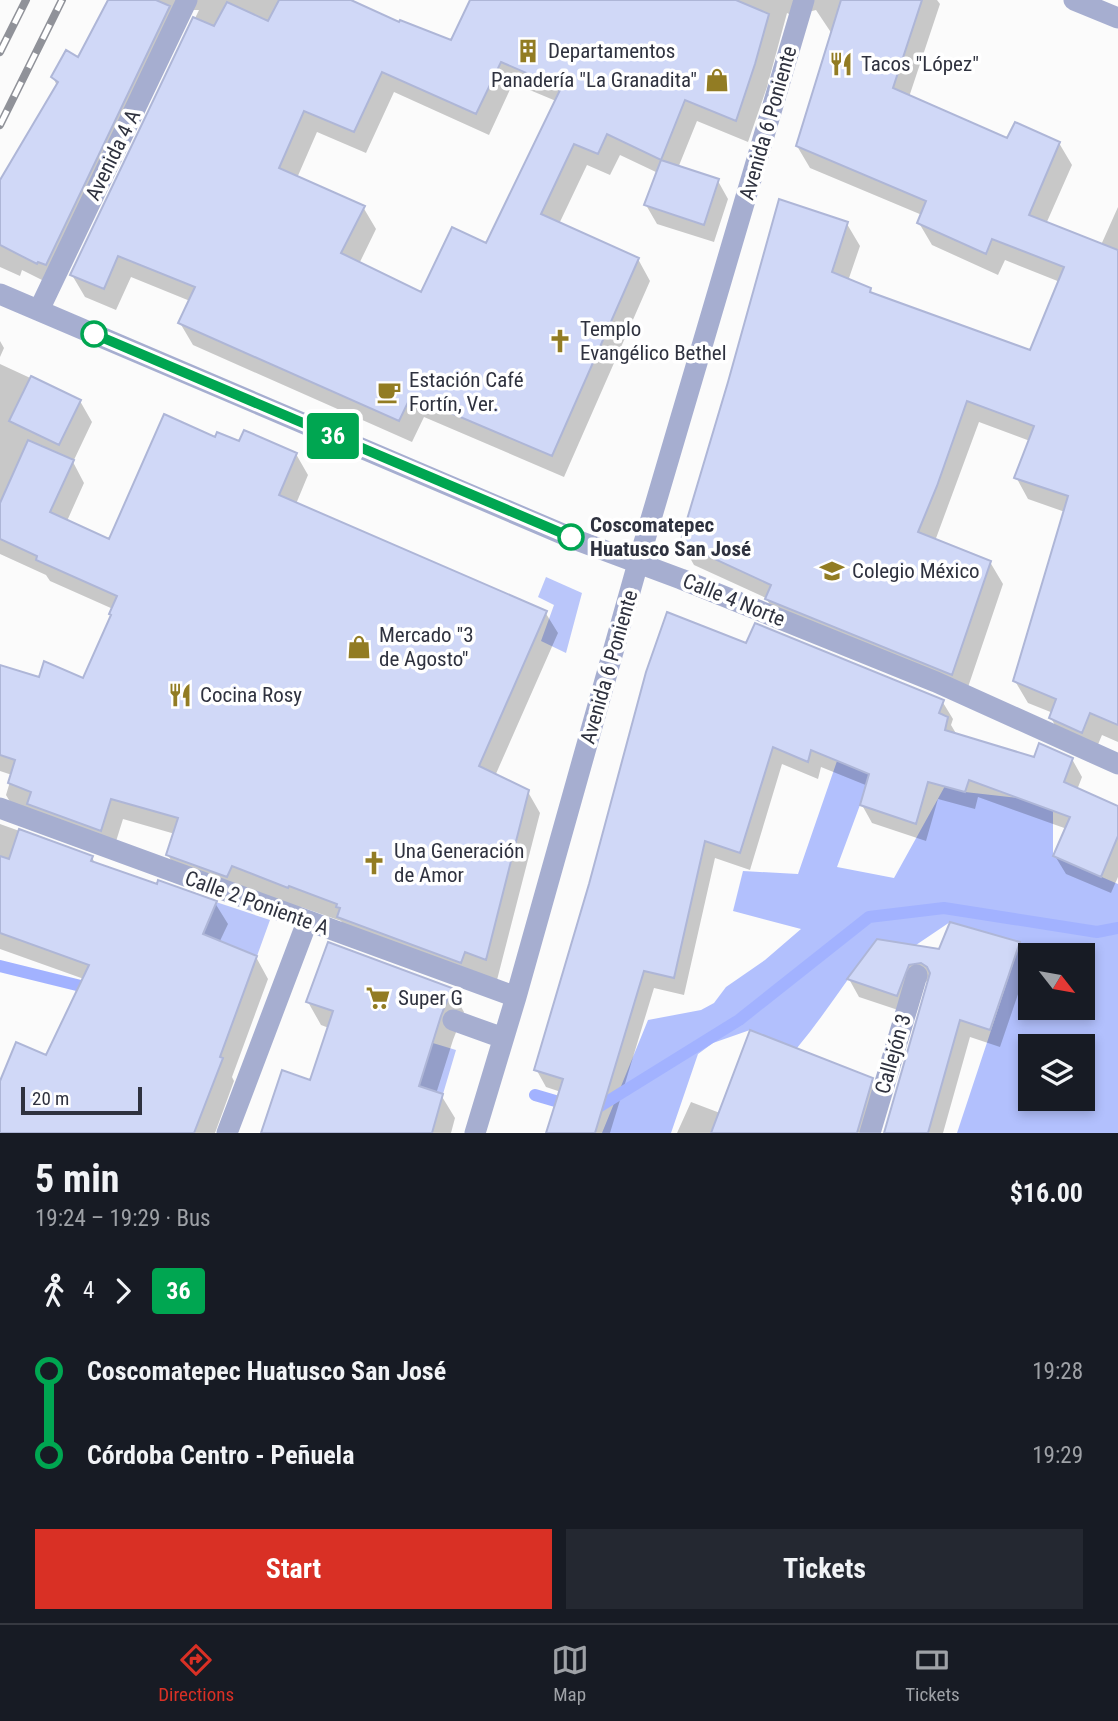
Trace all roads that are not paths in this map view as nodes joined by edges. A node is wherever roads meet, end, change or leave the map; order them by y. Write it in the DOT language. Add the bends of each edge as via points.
graph roads {
  1 [pos="187,0"];
  2 [pos="804,0"];
  3 [pos="1074,0"];
  4 [pos="1118,18"];
  5 [pos="0,293"];
  6 [pos="39,310"];
  7 [pos="638,563"];
  8 [pos="1118,764"];
  9 [pos="0,807"];
  10 [pos="307,922"];
  11 [pos="917,975"];
  12 [pos="516,997"];
  13 [pos="453,1020"];
  14 [pos="503,1038"];
  15 [pos="227,1133"];
  16 [pos="475,1133"];
  17 [pos="870,1133"];
  1 -- 6 [label="street, Avenida 4 A"];
  2 -- 7 [label="street, Avenida 6 Poniente"];
  3 -- 4 [label="street"];
  5 -- 6 [label="street, Calle 4 Norte"];
  6 -- 7 [label="street, Calle 4 Norte"];
  7 -- 8 [label="street, Calle 4 Norte" via="936,682"];
  7 -- 12 [label="street, Avenida 6 Poniente"];
  9 -- 10 [label="street, Calle 2 Poniente A"];
  10 -- 12 [label="street, Calle 2 Poniente A"];
  10 -- 15 [label="street"];
  11 -- 17 [label="street, Callejón 3"];
  12 -- 14 [label="street, Avenida 6 Poniente"];
  13 -- 14 [label="street"];
  14 -- 16 [label="street, Avenida 6 Poniente"];
}
